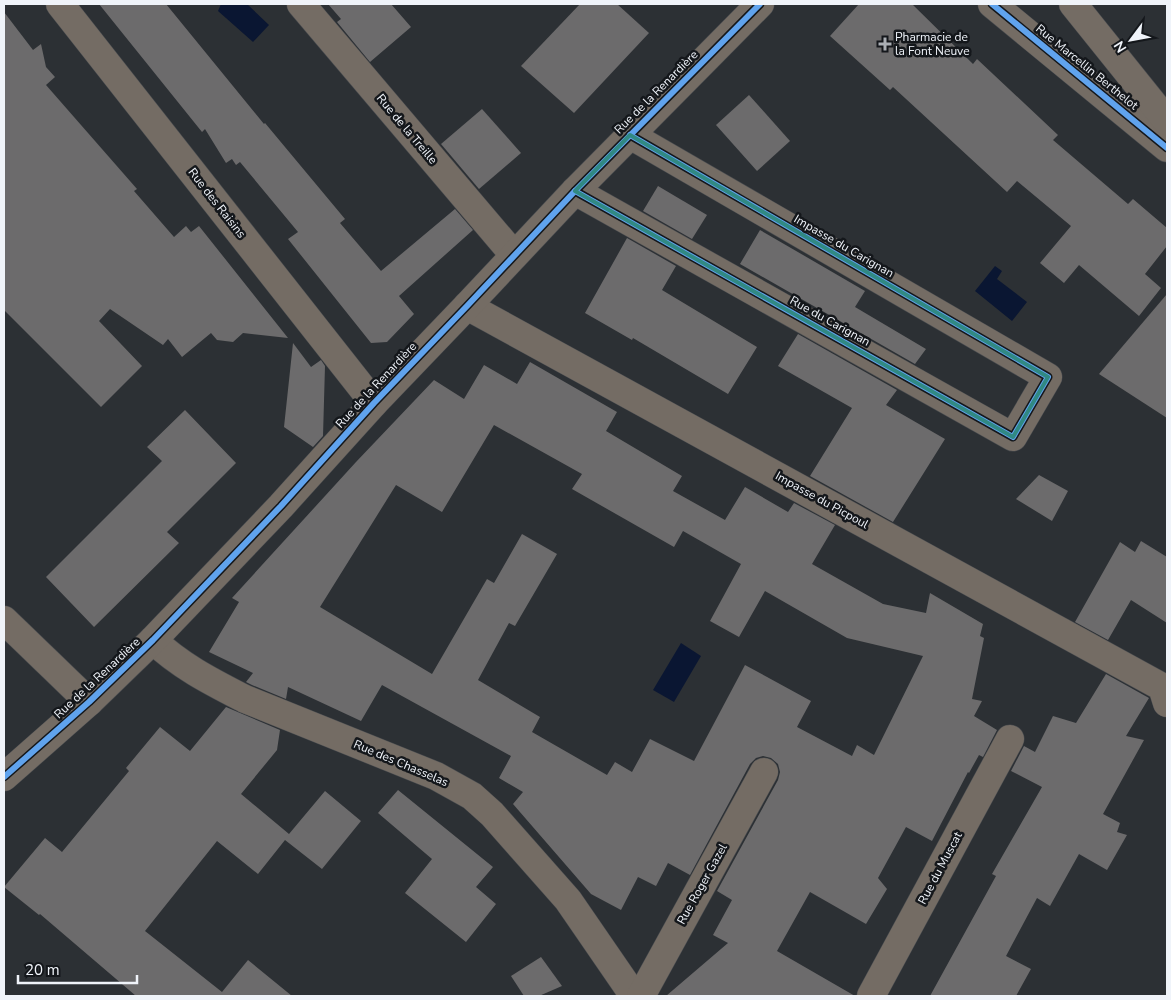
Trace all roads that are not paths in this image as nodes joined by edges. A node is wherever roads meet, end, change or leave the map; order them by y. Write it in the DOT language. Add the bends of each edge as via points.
graph roads {
  1 [pos="60,4"];
  2 [pos="300,4"];
  3 [pos="760,4"];
  4 [pos="992,4"];
  5 [pos="1073,4"];
  6 [pos="1167,121"];
  7 [pos="630,134"];
  8 [pos="1167,148"];
  9 [pos="575,190"];
  10 [pos="514,255"];
  11 [pos="467,306"];
  12 [pos="1048,377"];
  13 [pos="374,403"];
  14 [pos="4,620"];
  15 [pos="154,640"];
  16 [pos="89,702"];
  17 [pos="1167,703"];
  18 [pos="1010,739"];
  19 [pos="764,772"];
  20 [pos="4,777"];
  21 [pos="634,996"];
  22 [pos="641,996"];
  23 [pos="871,996"];
  1 -- 13 [label="street, Rue des Raisins"];
  2 -- 10 [label="street, Rue de la Treille"];
  3 -- 7 [label="street, Rue de la Renardière"];
  4 -- 8 [label="street, Rue Marcellin Berthelot"];
  5 -- 6 [label="street"];
  7 -- 9 [label="street, Rue de la Renardière"];
  7 -- 12 [label="street, Impasse du Carignan"];
  9 -- 10 [label="street, Rue de la Renardière"];
  9 -- 12 [label="street, Rue du Carignan" via="1013,437"];
  10 -- 11 [label="street, Rue de la Renardière"];
  11 -- 13 [label="street, Rue de la Renardière"];
  11 -- 17 [label="street, Impasse du Picpoul" via="1162,687"];
  13 -- 15 [label="street, Rue de la Renardière"];
  14 -- 16 [label="street"];
  15 -- 16 [label="street, Rue de la Renardière"];
  15 -- 21 [label="street, Rue des Chasselas" via="170,656 245,699 436,776 472,796 568,900"];
  16 -- 20 [label="street, Rue de la Renardière"];
  18 -- 23 [label="street, Rue du Muscat"];
  19 -- 22 [label="street, Rue Roger Gazel"];
}
